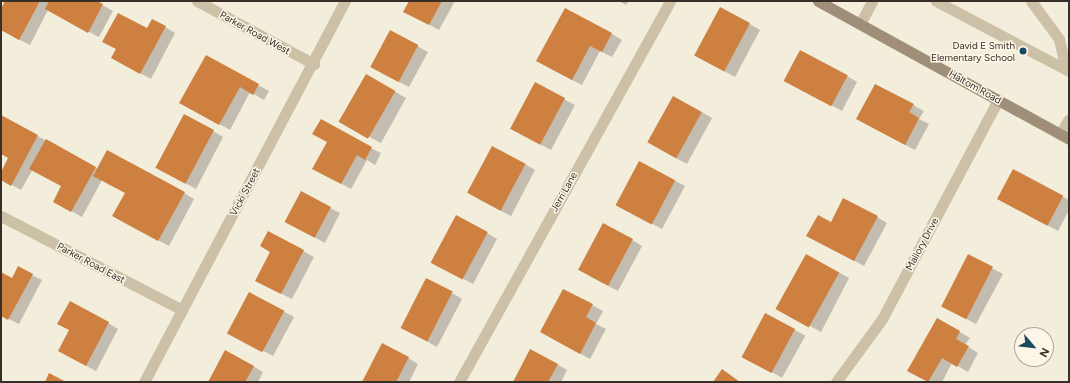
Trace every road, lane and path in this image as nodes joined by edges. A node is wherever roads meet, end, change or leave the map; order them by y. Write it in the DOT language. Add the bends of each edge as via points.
graph roads {
  1 [pos="197,1"];
  2 [pos="346,1"];
  3 [pos="670,1"];
  4 [pos="818,1"];
  5 [pos="872,1"];
  6 [pos="936,1"];
  7 [pos="1031,1"];
  8 [pos="860,24"];
  9 [pos="314,64"];
  10 [pos="1067,70"];
  11 [pos="998,100"];
  12 [pos="1069,118"];
  13 [pos="1065,136"];
  14 [pos="1,216"];
  15 [pos="182,310"];
  16 [pos="144,382"];
  17 [pos="459,382"];
  18 [pos="836,382"];
  1 -- 9 [label="street, Parker Road West"];
  2 -- 9 [label="street, Vicki Street"];
  3 -- 17 [label="street, Jerri Lane"];
  4 -- 8 [label="main road, Haltom Road"];
  5 -- 8 [label="street"];
  6 -- 10 [label="street"];
  7 -- 10 [label="street" via="1060,39"];
  8 -- 11 [label="main road, Haltom Road"];
  9 -- 15 [label="street, Vicki Street"];
  11 -- 13 [label="main road, Haltom Road"];
  11 -- 18 [label="street, Mallory Drive" via="882,319"];
  12 -- 13 [label="street"];
  14 -- 15 [label="street, Parker Road East"];
  15 -- 16 [label="street, Vicki Street"];
}
